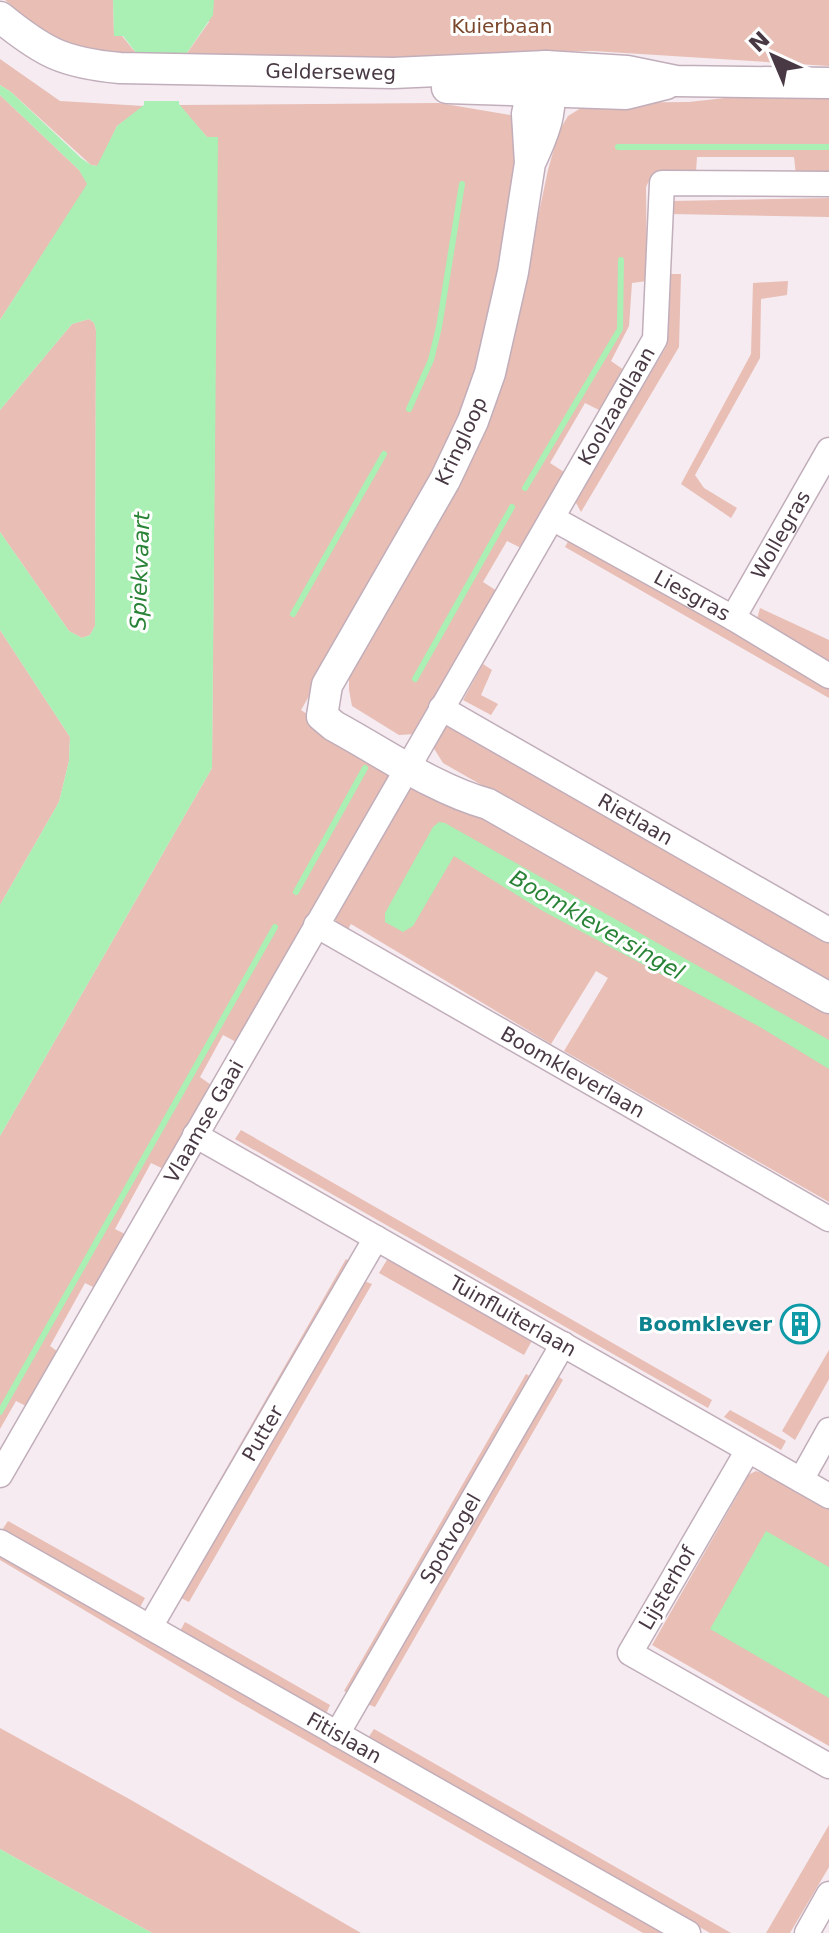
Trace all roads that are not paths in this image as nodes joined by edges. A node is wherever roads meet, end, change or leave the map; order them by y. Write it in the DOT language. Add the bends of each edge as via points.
graph roads {
  1 [pos="0,17"];
  2 [pos="0,35"];
  3 [pos="120,75"];
  4 [pos="544,83"];
  5 [pos="829,83"];
  6 [pos="829,184"];
  7 [pos="829,450"];
  8 [pos="552,518"];
  9 [pos="733,618"];
  10 [pos="829,676"];
  11 [pos="441,708"];
  12 [pos="412,760"];
  13 [pos="316,925"];
  14 [pos="829,930"];
  15 [pos="829,998"];
  16 [pos="195,1135"];
  17 [pos="829,1219"];
  18 [pos="376,1238"];
  19 [pos="563,1344"];
  20 [pos="829,1430"];
  21 [pos="748,1450"];
  22 [pos="0,1475"];
  23 [pos="801,1480"];
  24 [pos="829,1496"];
  25 [pos="0,1542"];
  26 [pos="150,1627"];
  27 [pos="337,1734"];
  28 [pos="829,1766"];
  29 [pos="829,1894"];
  30 [pos="688,1933"];
  31 [pos="807,1933"];
  1 -- 3 [label="street, Gelderseweg" via="66,60"];
  2 -- 3 [label="street, Gelderseweg" via="62,75"];
  3 -- 4 [label="street, Gelderseweg"];
  4 -- 5 [label="street, Gelderseweg" via="626,94 676,81"];
  4 -- 12 [label="street, Kringloop" via="544,135 530,163 513,272 473,421 324,694"];
  6 -- 8 [label="street, Koolzaadlaan" via="662,183 655,339"];
  7 -- 9 [label="street, Wollegras"];
  8 -- 9 [label="street, Liesgras"];
  8 -- 11 [label="street, Koolzaadlaan"];
  9 -- 10 [label="street, Liesgras"];
  11 -- 12 [label="street, Koolzaadlaan"];
  11 -- 14 [label="street, Rietlaan"];
  12 -- 13 [label="street, Vlaamse Gaai"];
  12 -- 15 [label="street, Kringloop" via="471,784 488,804"];
  13 -- 16 [label="street, Vlaamse Gaai"];
  13 -- 17 [label="street, Boomkleverlaan"];
  16 -- 18 [label="street, Tuinfluiterlaan"];
  16 -- 22 [label="street, Vlaamse Gaai"];
  18 -- 19 [label="street, Tuinfluiterlaan"];
  18 -- 26 [label="street, Putter"];
  19 -- 21 [label="street, Tuinfluiterlaan"];
  19 -- 27 [label="street, Spotvogel"];
  20 -- 23 [label="street"];
  21 -- 23 [label="street, Tuinfluiterlaan"];
  21 -- 28 [label="street, Lijsterhof" via="630,1653"];
  23 -- 24 [label="street, Tuinfluiterlaan"];
  25 -- 26 [label="street, Fitislaan"];
  26 -- 27 [label="street, Fitislaan"];
  27 -- 30 [label="street, Fitislaan"];
  29 -- 31 [label="street"];
}
